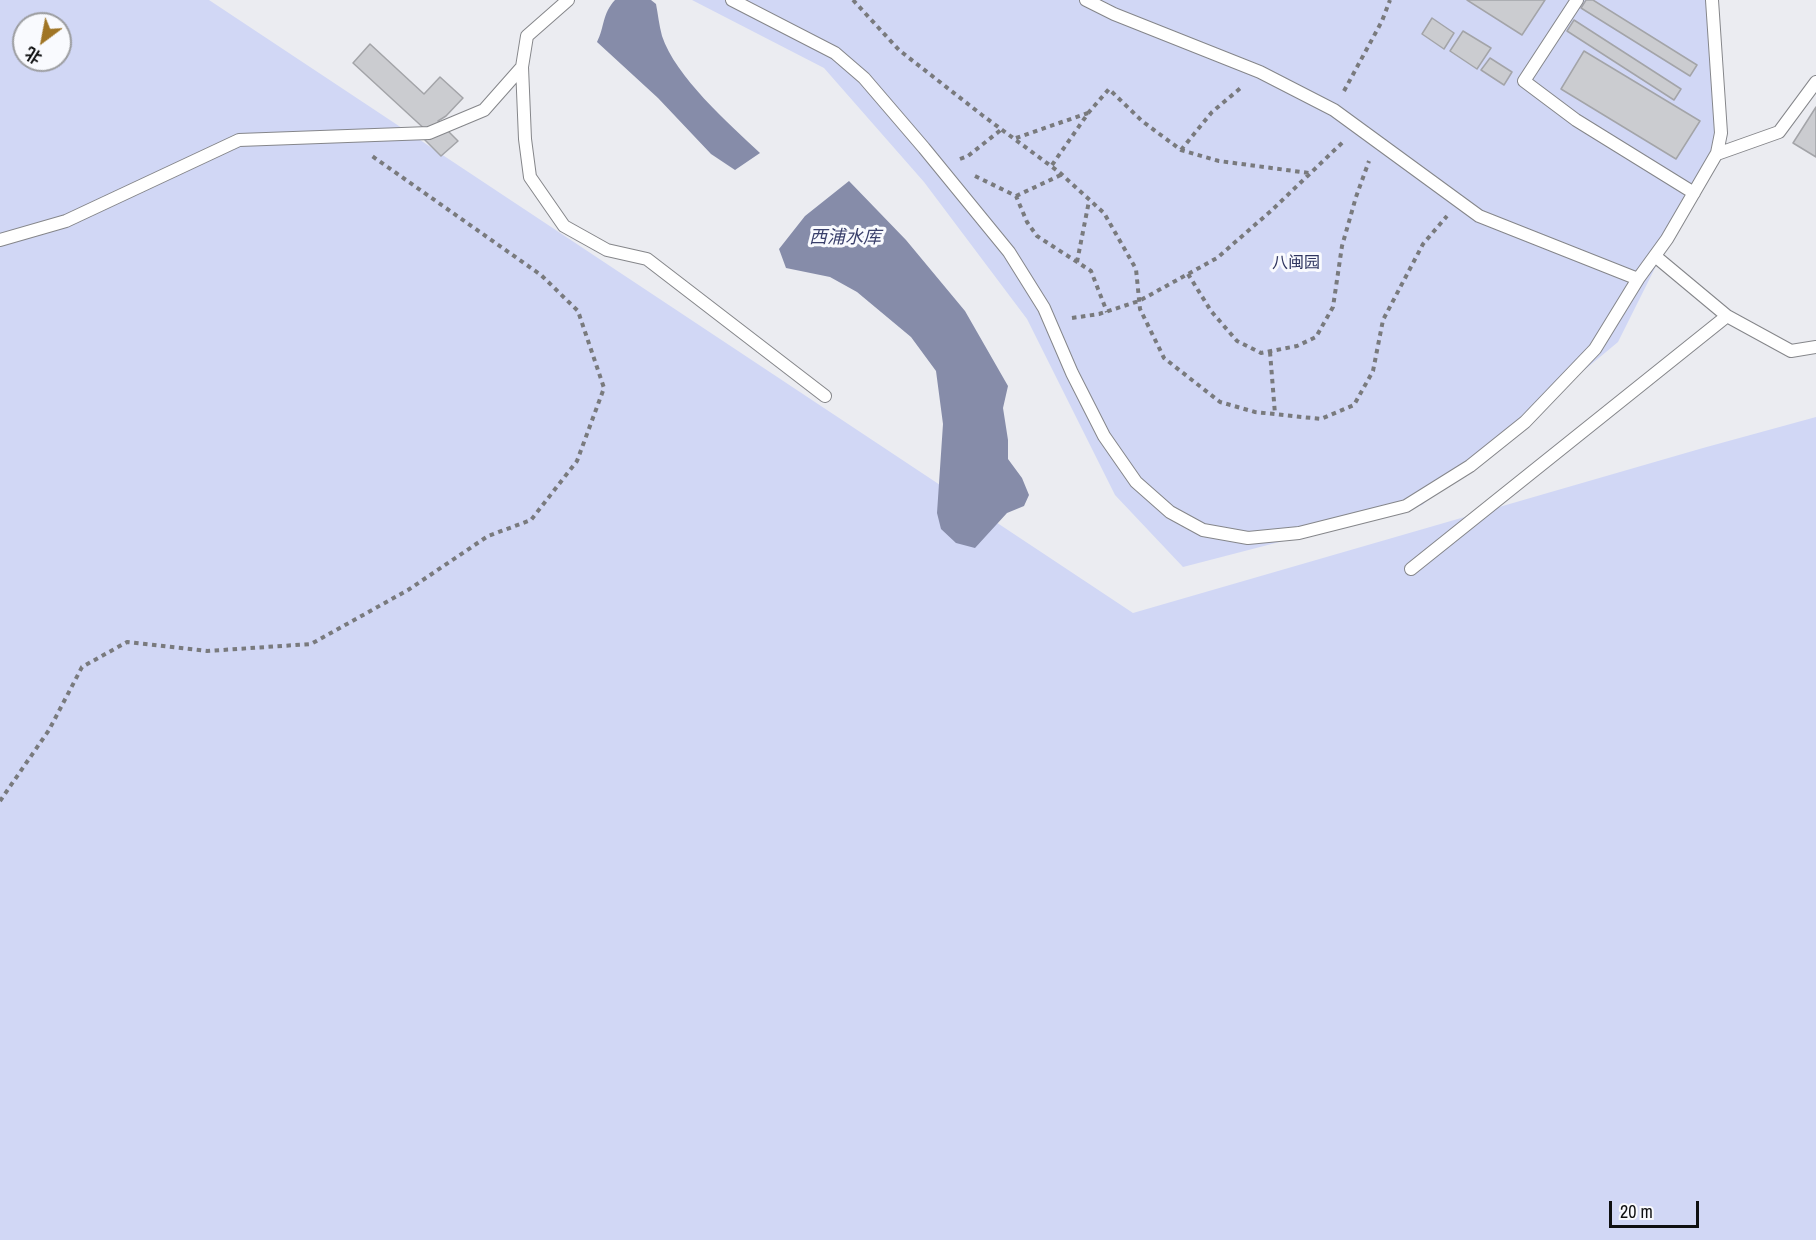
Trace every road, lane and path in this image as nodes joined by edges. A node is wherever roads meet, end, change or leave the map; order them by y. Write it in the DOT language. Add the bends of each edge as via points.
graph roads {
  1 [pos="568,0"];
  2 [pos="732,0"];
  3 [pos="853,0"];
  4 [pos="1086,0"];
  5 [pos="1390,0"];
  6 [pos="1577,0"];
  7 [pos="1712,0"];
  8 [pos="522,67"];
  9 [pos="1260,72"];
  10 [pos="1816,82"];
  11 [pos="1334,110"];
  12 [pos="1089,112"];
  13 [pos="1358,128"];
  14 [pos="1002,129"];
  15 [pos="344,136"];
  16 [pos="1015,139"];
  17 [pos="1377,142"];
  18 [pos="1181,150"];
  19 [pos="1717,154"];
  20 [pos="1052,165"];
  21 [pos="944,172"];
  22 [pos="1310,173"];
  23 [pos="1063,174"];
  24 [pos="1694,193"];
  25 [pos="1016,196"];
  26 [pos="1089,201"];
  27 [pos="1459,202"];
  28 [pos="0,240"];
  29 [pos="1656,256"];
  30 [pos="1077,262"];
  31 [pos="1188,274"];
  32 [pos="1638,279"];
  33 [pos="1139,301"];
  34 [pos="1107,312"];
  35 [pos="1727,316"];
  36 [pos="1050,322"];
  37 [pos="1816,347"];
  38 [pos="1270,352"];
  39 [pos="825,396"];
  40 [pos="1275,414"];
  41 [pos="1411,569"];
  42 [pos="0,801"];
  1 -- 8 [label="lane" via="527,36"];
  2 -- 21 [label="lane" via="835,53 864,78"];
  3 -- 14 [label="path" via="899,50"];
  4 -- 9 [label="lane"];
  5 -- 11 [label="path"];
  6 -- 24 [label="lane" via="1524,81 1575,120"];
  7 -- 19 [label="lane" via="1721,133"];
  8 -- 15 [label="lane" via="484,110 429,132"];
  8 -- 39 [label="lane" via="530,177 564,226 607,250 647,259"];
  9 -- 11 [label="lane"];
  9 -- 18 [label="path" via="1212,112"];
  10 -- 19 [label="lane" via="1779,132"];
  11 -- 13 [label="lane"];
  12 -- 16 [label="path"];
  12 -- 18 [label="path" via="1109,89 1142,121"];
  12 -- 20 [label="path"];
  13 -- 17 [label="lane"];
  13 -- 22 [label="path"];
  14 -- 16 [label="path"];
  14 -- 21 [label="path"];
  15 -- 28 [label="lane" via="238,140 66,221"];
  15 -- 42 [label="path" via="541,275 578,311 604,388 577,461 531,520 488,536 408,590 311,644 207,651 127,642 82,667 49,730"];
  16 -- 20 [label="path"];
  17 -- 27 [label="lane"];
  17 -- 38 [label="path" via="1342,246 1333,307 1316,337"];
  18 -- 22 [label="path" via="1219,161"];
  19 -- 24 [label="lane"];
  20 -- 23 [label="path"];
  21 -- 25 [label="path" via="975,176"];
  21 -- 36 [label="lane" via="1009,252"];
  22 -- 31 [label="path" via="1216,258"];
  23 -- 25 [label="path"];
  23 -- 26 [label="path"];
  24 -- 29 [label="lane"];
  25 -- 30 [label="path" via="1037,236"];
  26 -- 30 [label="path"];
  26 -- 33 [label="path" via="1104,213 1136,269"];
  27 -- 32 [label="lane" via="1479,216"];
  27 -- 40 [label="path" via="1423,244 1383,320 1373,371 1354,405 1321,419"];
  29 -- 32 [label="lane"];
  29 -- 35 [label="lane"];
  30 -- 34 [label="path" via="1091,272"];
  31 -- 33 [label="path"];
  31 -- 38 [label="path" via="1211,311 1237,341 1261,353"];
  32 -- 36 [label="lane" via="1594,349 1525,422 1470,466 1406,506 1299,533 1248,538 1203,530 1170,512 1136,482 1104,436"];
  33 -- 34 [label="path"];
  33 -- 40 [label="path" via="1164,358 1220,402"];
  34 -- 36 [label="path"];
  35 -- 37 [label="lane" via="1791,351"];
  35 -- 41 [label="lane"];
  38 -- 40 [label="path"];
}
